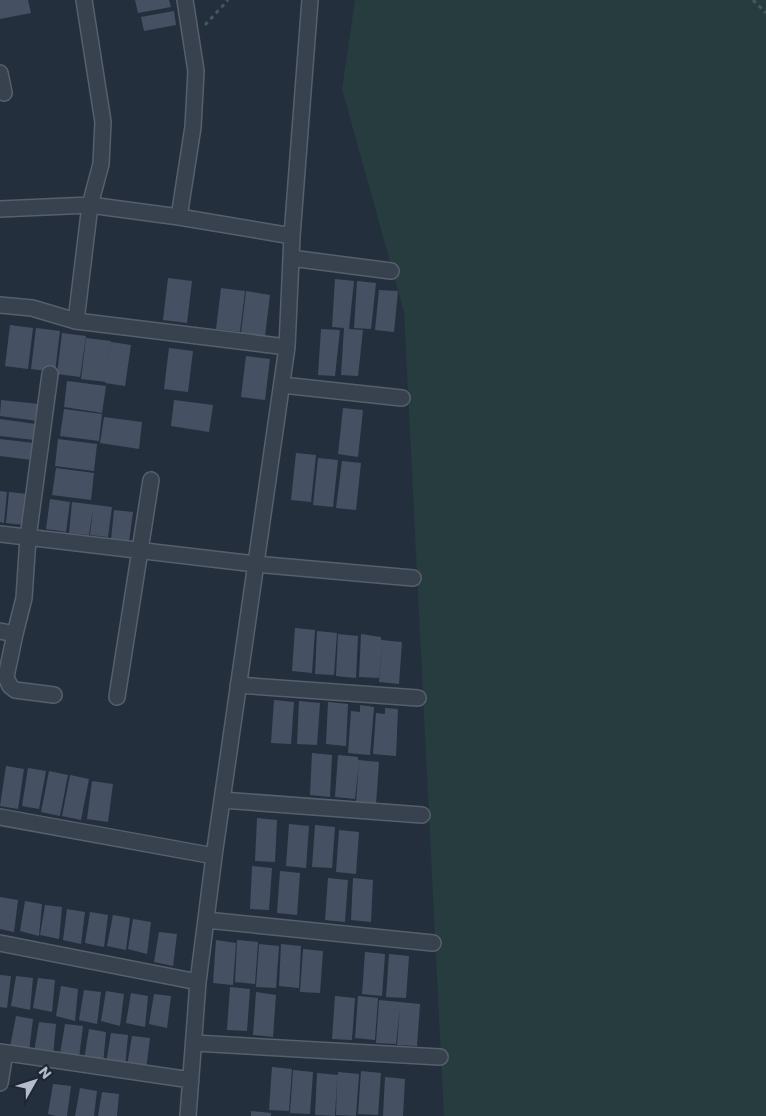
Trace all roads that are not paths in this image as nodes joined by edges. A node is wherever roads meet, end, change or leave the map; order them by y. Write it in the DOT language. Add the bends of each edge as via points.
graph roads {
  1 [pos="84,0"];
  2 [pos="185,0"];
  3 [pos="310,0"];
  4 [pos="0,73"];
  5 [pos="4,94"];
  6 [pos="90,205"];
  7 [pos="0,209"];
  8 [pos="180,217"];
  9 [pos="292,236"];
  10 [pos="291,258"];
  11 [pos="390,270"];
  12 [pos="0,305"];
  13 [pos="76,321"];
  14 [pos="287,347"];
  15 [pos="50,374"];
  16 [pos="282,385"];
  17 [pos="402,398"];
  18 [pos="151,480"];
  19 [pos="0,534"];
  20 [pos="28,538"];
  21 [pos="141,551"];
  22 [pos="255,564"];
  23 [pos="413,578"];
  24 [pos="7,633"];
  25 [pos="238,685"];
  26 [pos="54,695"];
  27 [pos="117,697"];
  28 [pos="418,698"];
  29 [pos="222,800"];
  30 [pos="422,815"];
  31 [pos="0,817"];
  32 [pos="214,856"];
  33 [pos="206,920"];
  34 [pos="0,943"];
  35 [pos="433,943"];
  36 [pos="198,982"];
  37 [pos="194,1043"];
  38 [pos="2,1052"];
  39 [pos="440,1057"];
  40 [pos="191,1080"];
  41 [pos="0,1082"];
  42 [pos="188,1116"];
  1 -- 6 [label="street" via="103,122 101,164"];
  2 -- 8 [label="street" via="196,70 193,128"];
  3 -- 9 [label="street"];
  4 -- 5 [label="street"];
  6 -- 7 [label="street"];
  6 -- 8 [label="street"];
  6 -- 13 [label="street"];
  8 -- 9 [label="street"];
  9 -- 10 [label="street"];
  10 -- 11 [label="street"];
  10 -- 14 [label="street"];
  12 -- 13 [label="street" via="32,308"];
  13 -- 14 [label="street"];
  14 -- 16 [label="street"];
  15 -- 20 [label="street"];
  16 -- 17 [label="street"];
  16 -- 22 [label="street"];
  18 -- 21 [label="street"];
  19 -- 20 [label="street"];
  20 -- 21 [label="street"];
  20 -- 24 [label="street" via="24,598"];
  21 -- 22 [label="street"];
  21 -- 27 [label="street"];
  22 -- 23 [label="street"];
  22 -- 25 [label="street"];
  24 -- 26 [label="street" via="6,677 10,686 15,690"];
  25 -- 28 [label="street"];
  25 -- 29 [label="street"];
  29 -- 30 [label="street"];
  29 -- 32 [label="street"];
  31 -- 32 [label="street"];
  32 -- 33 [label="street"];
  33 -- 35 [label="street"];
  33 -- 36 [label="street"];
  34 -- 36 [label="street"];
  36 -- 37 [label="street"];
  37 -- 39 [label="street"];
  37 -- 40 [label="street"];
  38 -- 40 [label="street"];
  38 -- 41 [label="street"];
  40 -- 42 [label="street"];
}
